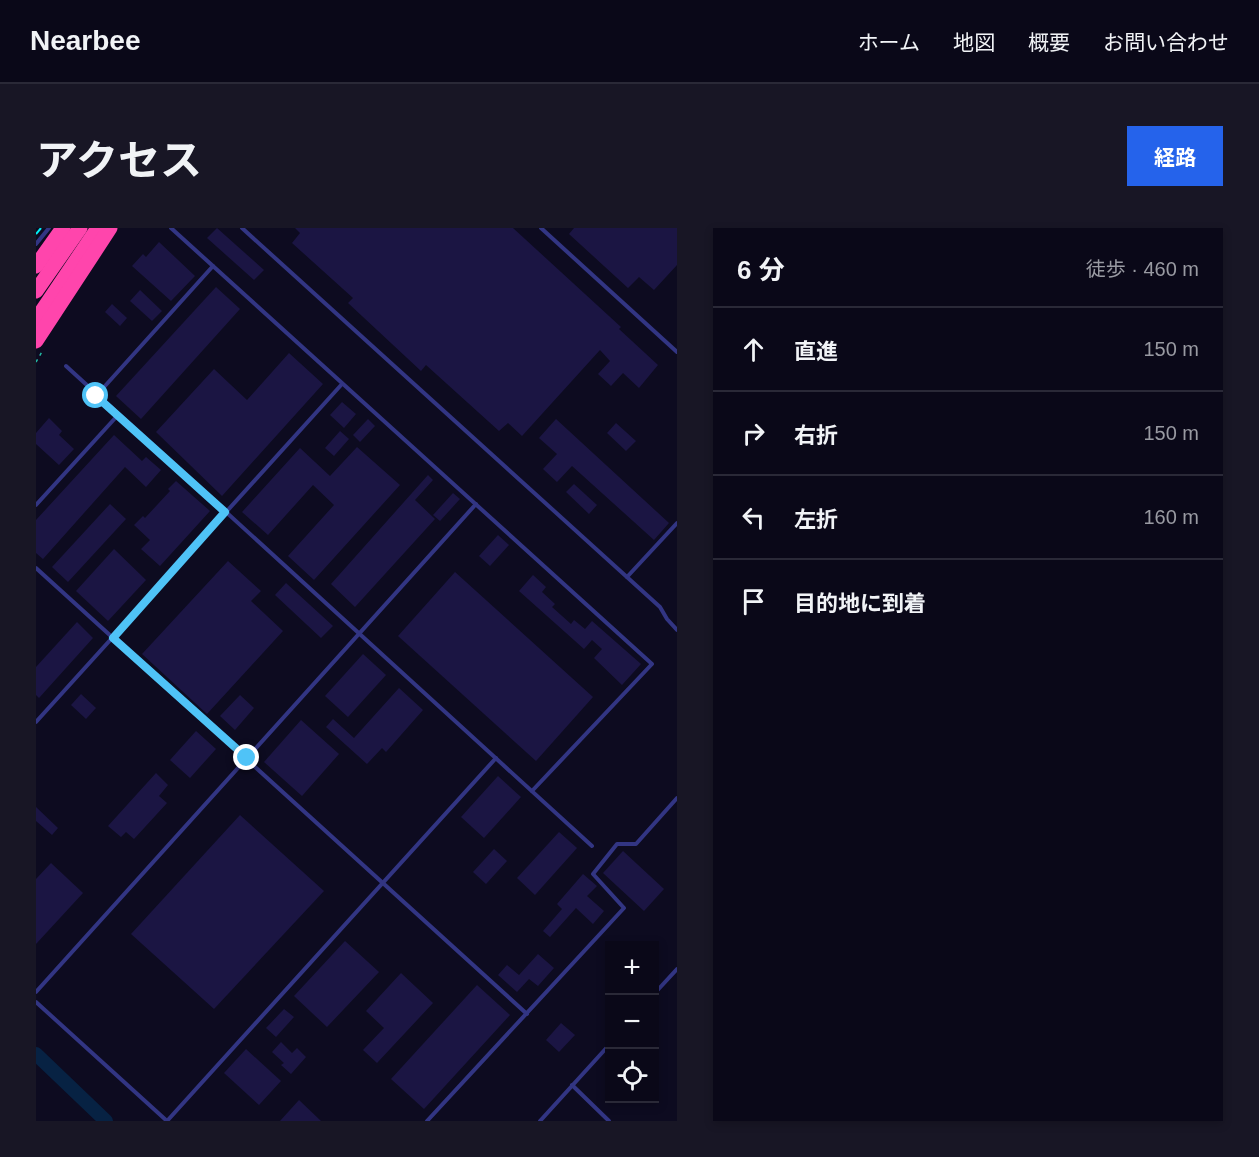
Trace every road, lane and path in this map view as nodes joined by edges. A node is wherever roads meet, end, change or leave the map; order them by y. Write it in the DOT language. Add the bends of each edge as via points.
graph roads {
  1 [pos="49,228"];
  2 [pos="63,228"];
  3 [pos="70,228"];
  4 [pos="80,228"];
  5 [pos="98,228"];
  6 [pos="111,228"];
  7 [pos="171,228"];
  8 [pos="242,228"];
  9 [pos="541,228"];
  10 [pos="41,238"];
  11 [pos="36,244"];
  12 [pos="54,248"];
  13 [pos="74,263"];
  14 [pos="36,266"];
  15 [pos="213,266"];
  16 [pos="36,275"];
  17 [pos="36,291"];
  18 [pos="36,320"];
  19 [pos="36,340"];
  20 [pos="677,352"];
  21 [pos="66,366"];
  22 [pos="342,384"];
  23 [pos="96,396"];
  24 [pos="118,415"];
  25 [pos="476,504"];
  26 [pos="36,505"];
  27 [pos="225,512"];
  28 [pos="677,523"];
  29 [pos="36,568"];
  30 [pos="627,577"];
  31 [pos="677,630"];
  32 [pos="359,634"];
  33 [pos="113,638"];
  34 [pos="36,722"];
  35 [pos="247,758"];
  36 [pos="496,758"];
  37 [pos="532,790"];
  38 [pos="677,798"];
  39 [pos="592,846"];
  40 [pos="383,882"];
  41 [pos="677,969"];
  42 [pos="659,989"];
  43 [pos="36,992"];
  44 [pos="36,1002"];
  45 [pos="527,1014"];
  46 [pos="605,1048"];
  47 [pos="572,1085"];
  48 [pos="167,1121"];
  49 [pos="428,1121"];
  50 [pos="540,1121"];
  51 [pos="609,1121"];
  1 -- 10 [label="lane"];
  2 -- 14 [label="highway"];
  3 -- 12 [label="highway"];
  4 -- 17 [label="highway"];
  5 -- 13 [label="highway"];
  6 -- 19 [label="highway"];
  7 -- 15 [label="lane"];
  8 -- 30 [label="lane"];
  9 -- 20 [label="lane"];
  10 -- 11 [label="lane"];
  10 -- 12 [label="lane"];
  12 -- 16 [label="highway"];
  13 -- 18 [label="highway"];
  13 -- 19 [label="highway"];
  15 -- 22 [label="lane"];
  15 -- 23 [label="lane"];
  21 -- 23 [label="lane"];
  22 -- 25 [label="lane"];
  22 -- 27 [label="lane"];
  23 -- 24 [label="lane"];
  24 -- 26 [label="lane"];
  24 -- 27 [label="lane"];
  25 -- 32 [label="lane"];
  25 -- 37 [label="lane" via="652,664"];
  27 -- 32 [label="lane"];
  27 -- 33 [label="lane"];
  28 -- 30 [label="lane"];
  29 -- 33 [label="lane"];
  30 -- 31 [label="lane" via="660,607"];
  32 -- 35 [label="lane"];
  32 -- 36 [label="lane"];
  33 -- 34 [label="lane"];
  33 -- 35 [label="lane"];
  35 -- 40 [label="lane"];
  35 -- 43 [label="lane"];
  36 -- 37 [label="lane"];
  36 -- 40 [label="lane"];
  37 -- 39 [label="lane"];
  38 -- 45 [label="lane" via="636,844 617,844 593,874 624,908"];
  40 -- 45 [label="lane"];
  40 -- 48 [label="lane"];
  41 -- 42 [label="lane"];
  44 -- 48 [label="lane"];
  45 -- 49 [label="lane"];
  46 -- 47 [label="lane"];
  47 -- 50 [label="lane"];
  47 -- 51 [label="lane"];
}
